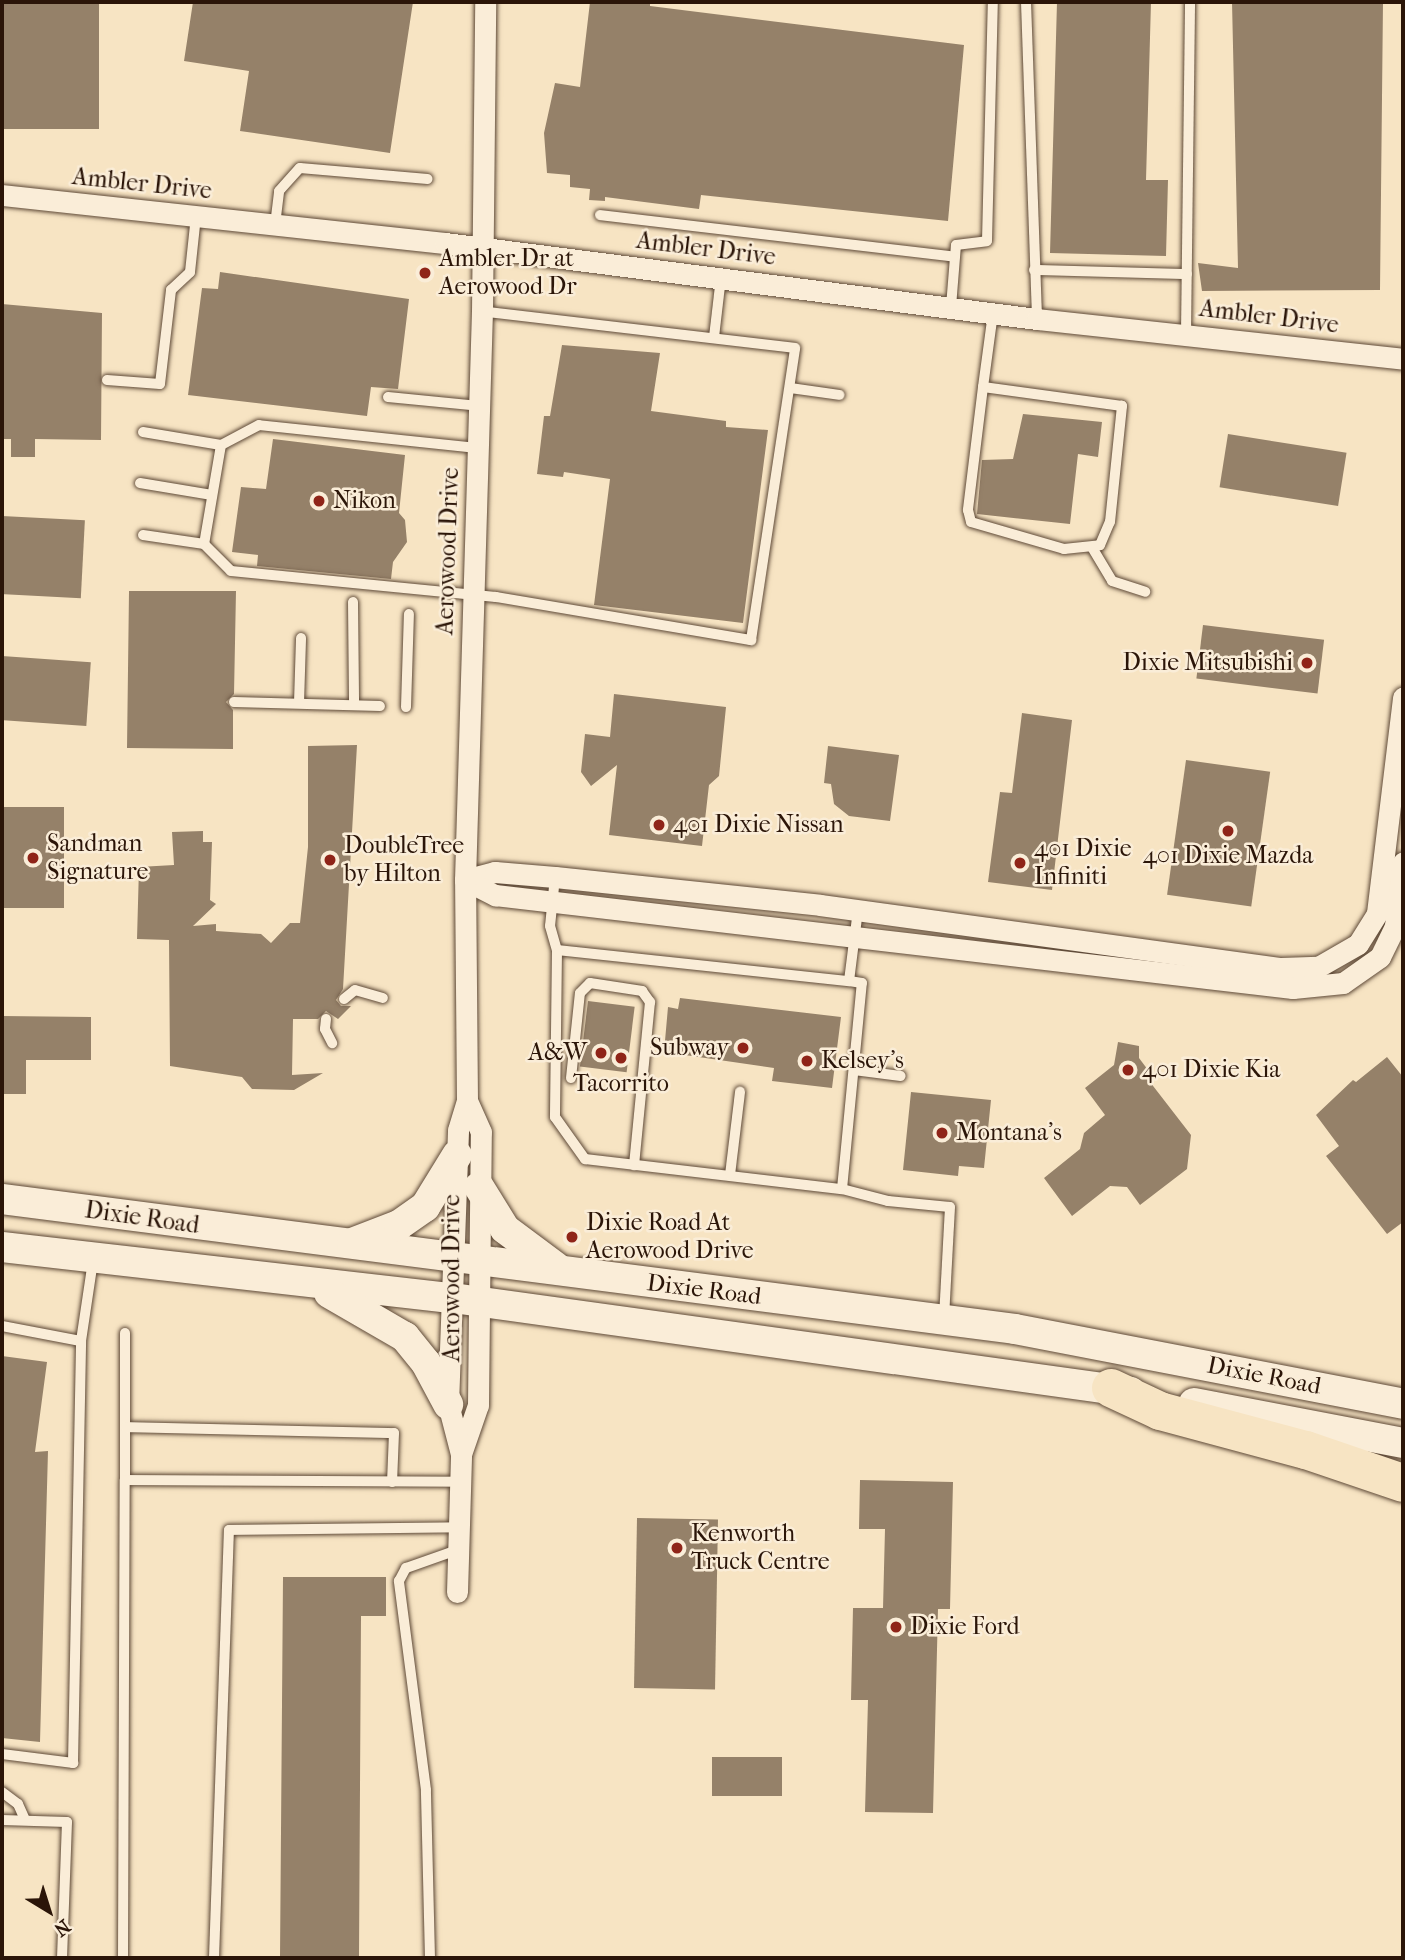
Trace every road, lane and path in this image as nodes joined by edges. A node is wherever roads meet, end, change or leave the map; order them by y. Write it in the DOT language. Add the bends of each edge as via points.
graph roads {
  1 [pos="485,2"];
  2 [pos="993,2"];
  3 [pos="1026,2"];
  4 [pos="1190,2"];
  5 [pos="428,179"];
  6 [pos="2,195"];
  7 [pos="600,215"];
  8 [pos="196,216"];
  9 [pos="275,225"];
  10 [pos="483,249"];
  11 [pos="955,257"];
  12 [pos="1034,270"];
  13 [pos="1187,274"];
  14 [pos="721,277"];
  15 [pos="951,307"];
  16 [pos="482,311"];
  17 [pos="993,313"];
  18 [pos="1037,319"];
  19 [pos="1186,334"];
  20 [pos="715,337"];
  21 [pos="1403,359"];
  22 [pos="107,380"];
  23 [pos="983,387"];
  24 [pos="790,388"];
  25 [pos="840,395"];
  26 [pos="388,397"];
  27 [pos="479,406"];
  28 [pos="143,432"];
  29 [pos="221,445"];
  30 [pos="477,448"];
  31 [pos="140,483"];
  32 [pos="212,495"];
  33 [pos="143,535"];
  34 [pos="204,544"];
  35 [pos="1093,549"];
  36 [pos="1145,592"];
  37 [pos="472,595"];
  38 [pos="353,602"];
  39 [pos="409,614"];
  40 [pos="301,638"];
  41 [pos="1403,698"];
  42 [pos="234,702"];
  43 [pos="299,703"];
  44 [pos="354,705"];
  45 [pos="380,706"];
  46 [pos="406,707"];
  47 [pos="1400,755"];
  48 [pos="1403,862"];
  49 [pos="555,877"];
  50 [pos="465,880"];
  51 [pos="554,901"];
  52 [pos="858,910"];
  53 [pos="855,936"];
  54 [pos="1059,937"];
  55 [pos="557,950"];
  56 [pos="1055,961"];
  57 [pos="1264,976"];
  58 [pos="849,981"];
  59 [pos="383,998"];
  60 [pos="344,999"];
  61 [pos="327,1019"];
  62 [pos="332,1043"];
  63 [pos="854,1070"];
  64 [pos="901,1076"];
  65 [pos="571,1078"];
  66 [pos="740,1092"];
  67 [pos="467,1101"];
  68 [pos="457,1155"];
  69 [pos="634,1165"];
  70 [pos="730,1175"];
  71 [pos="479,1186"];
  72 [pos="842,1189"];
  73 [pos="2,1199"];
  74 [pos="347,1245"];
  75 [pos="2,1247"];
  76 [pos="93,1258"];
  77 [pos="467,1259"];
  78 [pos="565,1272"];
  79 [pos="310,1285"];
  80 [pos="466,1300"];
  81 [pos="944,1320"];
  82 [pos="2,1325"];
  83 [pos="125,1333"];
  84 [pos="81,1341"];
  85 [pos="1111,1388"];
  86 [pos="448,1404"];
  87 [pos="1403,1404"];
  88 [pos="126,1427"];
  89 [pos="1403,1443"];
  90 [pos="461,1454"];
  91 [pos="125,1480"];
  92 [pos="392,1482"];
  93 [pos="460,1482"];
  94 [pos="1403,1483"];
  95 [pos="460,1527"];
  96 [pos="460,1549"];
  97 [pos="457,1592"];
  98 [pos="2,1754"];
  99 [pos="2,1792"];
  100 [pos="2,1820"];
  101 [pos="25,1820"];
  102 [pos="62,1958"];
  103 [pos="123,1958"];
  104 [pos="214,1958"];
  105 [pos="430,1958"];
  1 -- 10 [label="street, Aerowood Drive"];
  2 -- 11 [label="lane" via="988,241 956,245"];
  3 -- 12 [label="lane"];
  4 -- 13 [label="lane"];
  5 -- 9 [label="lane" via="300,168 279,191"];
  6 -- 8 [label="street, Ambler Drive"];
  7 -- 11 [label="lane"];
  8 -- 9 [label="street, Ambler Drive"];
  8 -- 22 [label="lane" via="190,272 171,290 160,384"];
  9 -- 10 [label="street, Ambler Drive"];
  10 -- 14 [label="street, Ambler Drive"];
  10 -- 16 [label="street, Aerowood Drive"];
  11 -- 15 [label="lane"];
  12 -- 13 [label="lane"];
  12 -- 18 [label="lane"];
  13 -- 19 [label="lane"];
  14 -- 15 [label="street, Ambler Drive"];
  14 -- 20 [label="lane"];
  15 -- 17 [label="street, Ambler Drive"];
  16 -- 20 [label="lane"];
  16 -- 27 [label="street, Aerowood Drive"];
  17 -- 18 [label="street, Ambler Drive"];
  17 -- 23 [label="lane"];
  18 -- 19 [label="street, Ambler Drive"];
  19 -- 21 [label="street, Ambler Drive"];
  20 -- 24 [label="lane" via="795,348"];
  23 -- 35 [label="lane" via="968,510 971,522 1064,549"];
  23 -- 35 [label="lane" via="1122,407 1110,522 1106,538"];
  24 -- 25 [label="lane"];
  24 -- 37 [label="lane" via="751,640"];
  26 -- 27 [label="lane"];
  27 -- 30 [label="street, Aerowood Drive"];
  28 -- 29 [label="lane"];
  29 -- 30 [label="lane" via="259,425"];
  29 -- 32 [label="lane"];
  30 -- 37 [label="street, Aerowood Drive"];
  31 -- 32 [label="lane"];
  32 -- 34 [label="lane"];
  33 -- 34 [label="lane"];
  34 -- 37 [label="lane" via="231,571"];
  35 -- 36 [label="lane" via="1112,581"];
  37 -- 50 [label="street, Aerowood Drive"];
  38 -- 44 [label="lane"];
  39 -- 46 [label="lane"];
  40 -- 43 [label="lane"];
  41 -- 47 [label="street"];
  42 -- 43 [label="lane"];
  43 -- 44 [label="lane"];
  44 -- 45 [label="lane"];
  47 -- 57 [label="street" via="1379,904 1369,930 1351,950 1327,964"];
  48 -- 57 [label="street" via="1392,937 1373,966 1332,986"];
  49 -- 50 [label="street" via="495,872"];
  49 -- 51 [label="lane"];
  49 -- 52 [label="street"];
  50 -- 51 [label="street" via="495,895"];
  50 -- 67 [label="street, Aerowood Drive"];
  51 -- 53 [label="street"];
  51 -- 55 [label="lane" via="550,926"];
  52 -- 53 [label="lane"];
  52 -- 54 [label="street"];
  53 -- 56 [label="street"];
  53 -- 58 [label="lane"];
  54 -- 56 [label="lane"];
  54 -- 57 [label="street"];
  55 -- 58 [label="lane"];
  55 -- 69 [label="lane" via="555,1117 585,1159"];
  56 -- 57 [label="street"];
  58 -- 63 [label="lane" via="862,983"];
  59 -- 60 [label="lane" via="355,990"];
  61 -- 62 [label="lane" via="325,1029"];
  63 -- 64 [label="lane"];
  63 -- 72 [label="lane"];
  65 -- 69 [label="lane" via="580,993 590,983 642,991 650,1002"];
  66 -- 70 [label="lane"];
  67 -- 68 [label="street, Aerowood Drive" via="458,1130"];
  67 -- 71 [label="street, Aerowood Drive" via="481,1132"];
  68 -- 74 [label="main road" via="425,1207 400,1225"];
  68 -- 77 [label="street, Aerowood Drive"];
  69 -- 70 [label="lane"];
  70 -- 72 [label="lane"];
  71 -- 77 [label="street, Aerowood Drive"];
  71 -- 78 [label="main road" via="500,1224 520,1244"];
  72 -- 81 [label="lane" via="888,1201 950,1207"];
  73 -- 74 [label="main road, Dixie Road"];
  74 -- 77 [label="main road, Dixie Road"];
  75 -- 76 [label="main road, Dixie Road"];
  76 -- 79 [label="main road, Dixie Road"];
  76 -- 84 [label="lane"];
  77 -- 78 [label="main road, Dixie Road"];
  77 -- 80 [label="street, Aerowood Drive"];
  78 -- 81 [label="main road, Dixie Road"];
  79 -- 80 [label="main road, Dixie Road"];
  79 -- 86 [label="main road" via="405,1337 426,1363"];
  80 -- 85 [label="main road, Dixie Road"];
  80 -- 86 [label="street, Aerowood Drive"];
  80 -- 90 [label="street, Aerowood Drive" via="478,1405"];
  81 -- 87 [label="main road, Dixie Road" via="1015,1329"];
  82 -- 84 [label="lane"];
  83 -- 88 [label="lane"];
  84 -- 98 [label="lane" via="73,1763"];
  85 -- 89 [label="main road, Dixie Road"];
  85 -- 94 [label="highway" via="1160,1412 1319,1454"];
  86 -- 90 [label="street, Aerowood Drive"];
  88 -- 91 [label="lane"];
  88 -- 92 [label="lane" via="394,1433"];
  90 -- 93 [label="street, Aerowood Drive"];
  91 -- 92 [label="lane"];
  91 -- 103 [label="lane"];
  92 -- 93 [label="lane"];
  93 -- 95 [label="street, Aerowood Drive"];
  95 -- 96 [label="street, Aerowood Drive"];
  95 -- 104 [label="lane" via="229,1530"];
  96 -- 97 [label="street, Aerowood Drive"];
  96 -- 105 [label="lane" via="406,1568 399,1581 426,1790"];
  99 -- 101 [label="lane" via="18,1804"];
  100 -- 101 [label="lane"];
  101 -- 102 [label="lane" via="67,1822"];
}
